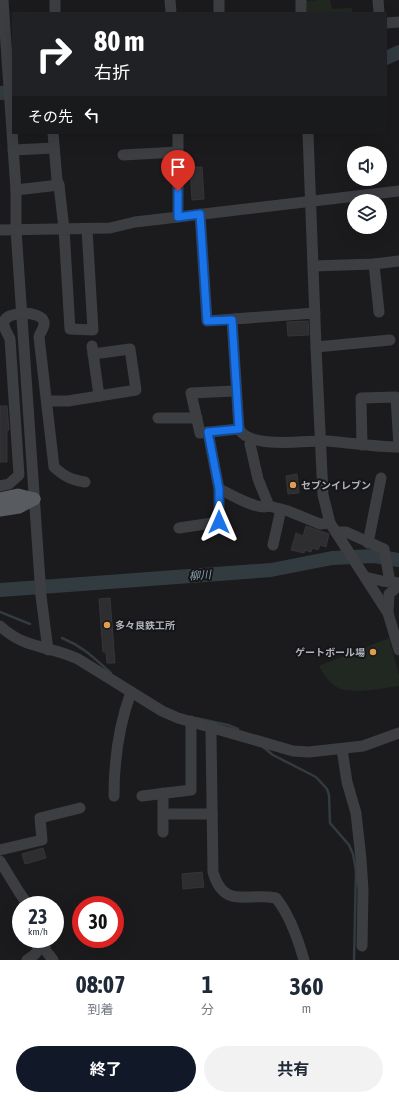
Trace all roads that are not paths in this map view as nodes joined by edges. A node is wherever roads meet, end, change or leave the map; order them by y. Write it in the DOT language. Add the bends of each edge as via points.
graph roads {
  1 [pos="3,0"];
  2 [pos="55,0"];
  3 [pos="170,0"];
  4 [pos="218,0"];
  5 [pos="300,0"];
  6 [pos="378,0"];
  7 [pos="55,12"];
  8 [pos="170,12"];
  9 [pos="219,12"];
  10 [pos="302,12"];
  11 [pos="378,12"];
  12 [pos="399,22"];
  13 [pos="387,23"];
  14 [pos="8,102"];
  15 [pos="53,134"];
  16 [pos="178,134"];
  17 [pos="308,134"];
  18 [pos="54,148"];
  19 [pos="13,150"];
  20 [pos="178,152"];
  21 [pos="123,155"];
  22 [pos="59,185"];
  23 [pos="16,190"];
  24 [pos="399,191"];
  25 [pos="310,200"];
  26 [pos="200,214"];
  27 [pos="178,217"];
  28 [pos="64,229"];
  29 [pos="87,229"];
  30 [pos="0,230"];
  31 [pos="16,230"];
  32 [pos="399,260"];
  33 [pos="374,264"];
  34 [pos="313,266"];
  35 [pos="379,312"];
  36 [pos="315,313"];
  37 [pos="22,315"];
  38 [pos="232,320"];
  39 [pos="390,340"];
  40 [pos="316,347"];
  41 [pos="235,391"];
  42 [pos="98,396"];
  43 [pos="47,401"];
  44 [pos="158,418"];
  45 [pos="197,418"];
  46 [pos="239,429"];
  47 [pos="208,432"];
  48 [pos="252,439"];
  49 [pos="320,441"];
  50 [pos="362,445"];
  51 [pos="399,447"];
  52 [pos="381,478"];
  53 [pos="85,482"];
  54 [pos="0,486"];
  55 [pos="219,489"];
  56 [pos="0,499"];
  57 [pos="34,499"];
  58 [pos="269,506"];
  59 [pos="282,509"];
  60 [pos="0,510"];
  61 [pos="333,527"];
  62 [pos="179,528"];
  63 [pos="368,543"];
  64 [pos="273,545"];
  65 [pos="365,577"];
  66 [pos="396,583"];
  67 [pos="388,613"];
  68 [pos="0,626"];
  69 [pos="48,650"];
  70 [pos="399,650"];
  71 [pos="131,692"];
  72 [pos="191,721"];
  73 [pos="213,727"];
  74 [pos="399,733"];
  75 [pos="342,749"];
  76 [pos="163,793"];
  77 [pos="114,796"];
  78 [pos="142,796"];
  79 [pos="80,808"];
  80 [pos="163,814"];
  81 [pos="212,814"];
  82 [pos="163,832"];
  83 [pos="0,850"];
  84 [pos="0,861"];
  85 [pos="22,896"];
  86 [pos="362,946"];
  87 [pos="39,948"];
  88 [pos="45,948"];
  89 [pos="27,960"];
  90 [pos="53,960"];
  91 [pos="304,960"];
  1 -- 14 [label="street"];
  2 -- 7 [label="street"];
  3 -- 8 [label="street"];
  4 -- 9 [label="street"];
  5 -- 10 [label="street"];
  6 -- 11 [label="street"];
  12 -- 13 [label="street"];
  14 -- 19 [label="street"];
  15 -- 18 [label="street"];
  16 -- 20 [label="street"];
  17 -- 25 [label="street"];
  18 -- 19 [label="street"];
  18 -- 22 [label="street"];
  19 -- 23 [label="street"];
  20 -- 21 [label="street"];
  20 -- 27 [label="street"];
  22 -- 23 [label="street"];
  22 -- 28 [label="street"];
  23 -- 31 [label="street"];
  24 -- 25 [label="street"];
  25 -- 26 [label="street"];
  25 -- 34 [label="street"];
  26 -- 27 [label="street"];
  26 -- 38 [label="street" via="207,321"];
  27 -- 29 [label="street" via="110,228"];
  28 -- 29 [label="street"];
  28 -- 29 [label="street" via="70,329 92,330"];
  28 -- 31 [label="street"];
  30 -- 31 [label="street"];
  31 -- 37 [label="street"];
  32 -- 33 [label="street"];
  33 -- 34 [label="street"];
  33 -- 35 [label="street"];
  34 -- 36 [label="street"];
  36 -- 38 [label="street"];
  36 -- 40 [label="street"];
  37 -- 43 [label="street" via="35,314 44,321 39,337"];
  37 -- 54 [label="street" via="8,316 4,322 10,339 19,474 9,484"];
  37 -- 57 [label="street"];
  38 -- 41 [label="street"];
  39 -- 40 [label="street"];
  40 -- 49 [label="street"];
  41 -- 45 [label="street" via="191,393"];
  41 -- 46 [label="street"];
  42 -- 42 [label="street" via="92,350 130,349 136,390"];
  42 -- 43 [label="street" via="68,401"];
  43 -- 53 [label="street" via="54,467 65,477"];
  44 -- 45 [label="street"];
  45 -- 47 [label="street" via="200,433"];
  46 -- 47 [label="street"];
  46 -- 48 [label="street"];
  47 -- 55 [label="street"];
  48 -- 49 [label="street" via="300,443"];
  48 -- 58 [label="street" via="250,444 258,479"];
  49 -- 50 [label="street"];
  49 -- 61 [label="street" via="323,495"];
  50 -- 51 [label="street"];
  50 -- 51 [label="street" via="361,398 396,397"];
  52 -- 63 [label="street"];
  55 -- 58 [label="street" via="256,507"];
  55 -- 62 [label="street" via="219,522"];
  56 -- 57 [label="main road" via="18,495"];
  57 -- 60 [label="main road" via="19,507"];
  57 -- 69 [label="street"];
  58 -- 59 [label="street"];
  59 -- 61 [label="street"];
  59 -- 64 [label="street"];
  61 -- 63 [label="street"];
  61 -- 65 [label="street"];
  63 -- 66 [label="street" via="384,549"];
  65 -- 66 [label="street"];
  65 -- 67 [label="street"];
  66 -- 67 [label="street" via="389,594"];
  67 -- 70 [label="street"];
  68 -- 69 [label="street" via="25,643"];
  69 -- 71 [label="street" via="70,656"];
  71 -- 72 [label="street" via="162,711"];
  71 -- 77 [label="street" via="123,716 114,777"];
  72 -- 73 [label="street"];
  72 -- 76 [label="street" via="191,790"];
  73 -- 75 [label="street" via="293,751"];
  73 -- 81 [label="street"];
  74 -- 75 [label="street" via="363,746"];
  75 -- 86 [label="street" via="347,782 356,813 361,859"];
  76 -- 78 [label="street"];
  76 -- 80 [label="street"];
  79 -- 83 [label="street" via="40,818 42,840"];
  80 -- 81 [label="street"];
  80 -- 82 [label="street"];
  81 -- 91 [label="street" via="213,872 216,883 224,893 235,897 276,898 296,934"];
  84 -- 85 [label="street"];
  87 -- 89 [label="street" via="36,955"];
  88 -- 90 [label="street"];
}
